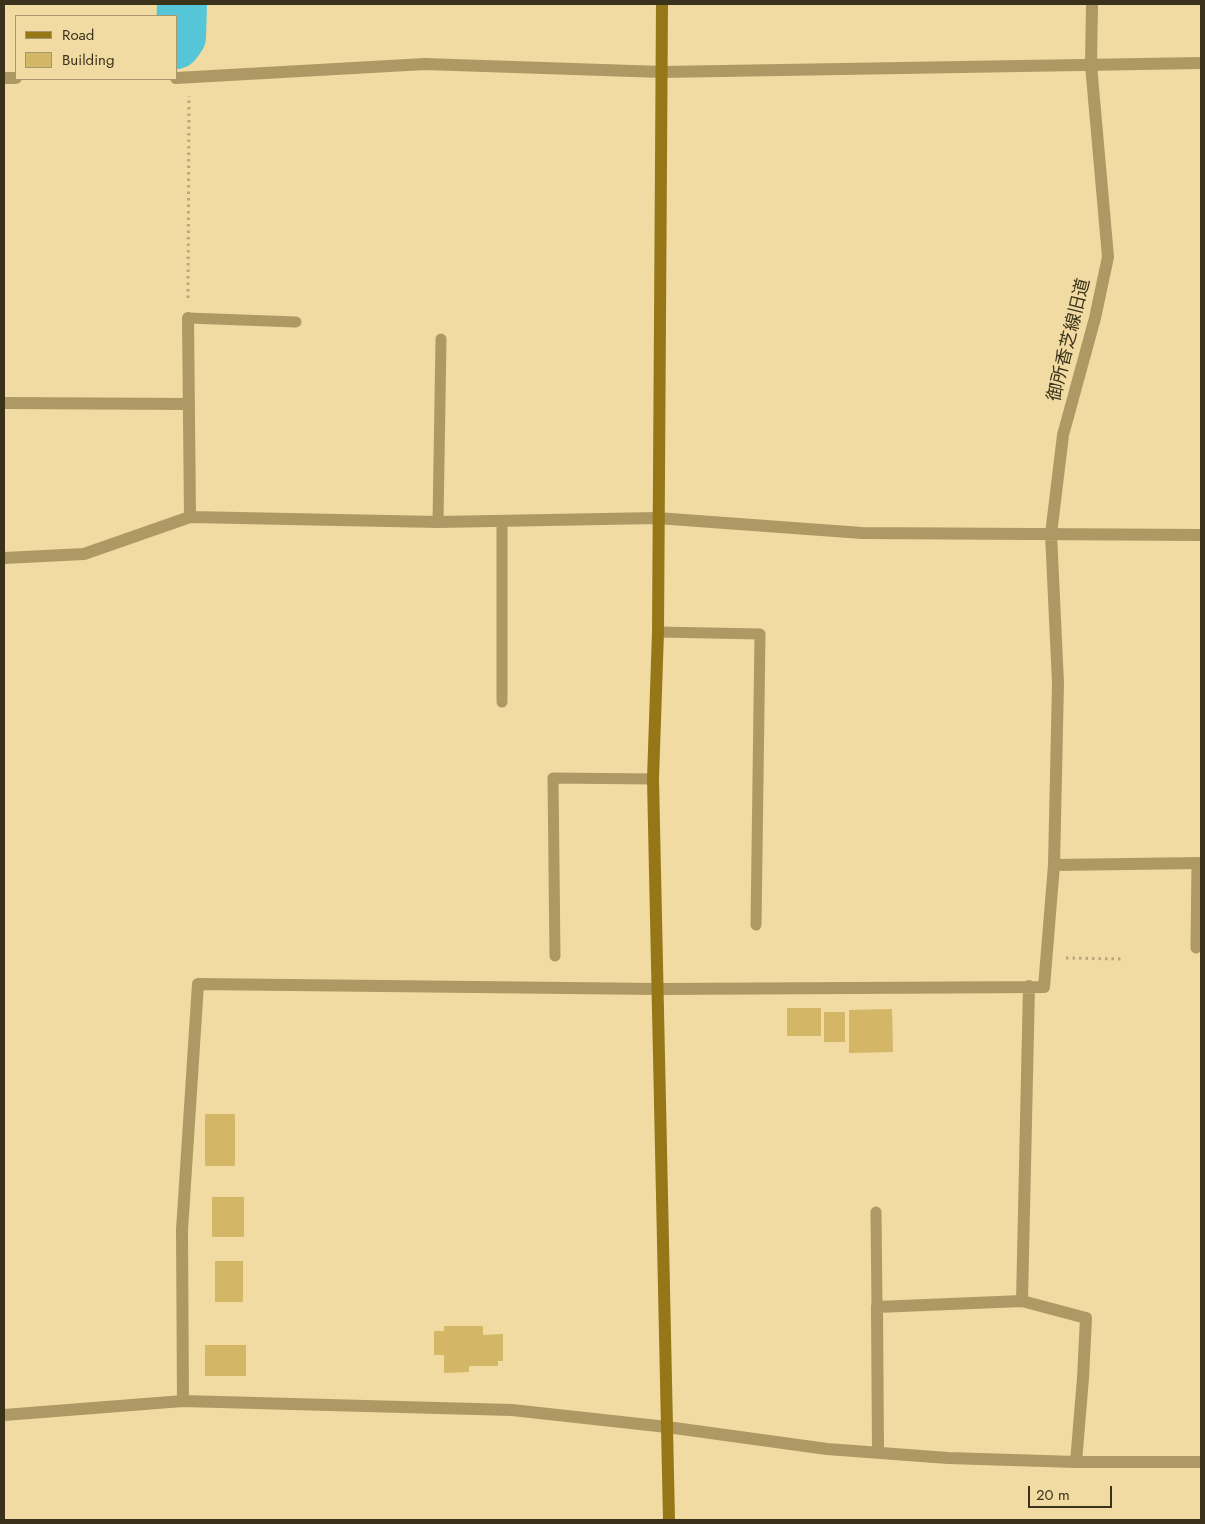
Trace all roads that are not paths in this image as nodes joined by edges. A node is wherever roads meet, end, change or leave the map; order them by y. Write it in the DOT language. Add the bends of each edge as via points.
graph roads {
  1 [pos="662,4"];
  2 [pos="1092,4"];
  3 [pos="1201,63"];
  4 [pos="1091,65"];
  5 [pos="662,72"];
  6 [pos="178,78"];
  7 [pos="188,318"];
  8 [pos="296,322"];
  9 [pos="441,339"];
  10 [pos="4,403"];
  11 [pos="189,404"];
  12 [pos="190,517"];
  13 [pos="657,518"];
  14 [pos="438,522"];
  15 [pos="502,522"];
  16 [pos="1051,534"];
  17 [pos="1201,535"];
  18 [pos="4,558"];
  19 [pos="658,632"];
  20 [pos="502,702"];
  21 [pos="653,779"];
  22 [pos="1199,862"];
  23 [pos="1054,865"];
  24 [pos="756,925"];
  25 [pos="1196,948"];
  26 [pos="555,956"];
  27 [pos="1029,986"];
  28 [pos="659,989"];
  29 [pos="876,1212"];
  30 [pos="1022,1301"];
  31 [pos="877,1307"];
  32 [pos="183,1401"];
  33 [pos="4,1415"];
  34 [pos="667,1427"];
  35 [pos="878,1452"];
  36 [pos="1076,1462"];
  37 [pos="1201,1462"];
  38 [pos="669,1520"];
  1 -- 5 [label="street"];
  2 -- 4 [label="street, 御所香芝線旧道"];
  3 -- 4 [label="street"];
  4 -- 5 [label="street"];
  4 -- 16 [label="street, 御所香芝線旧道" via="1108,256 1095,318 1063,435"];
  5 -- 6 [label="street" via="426,64"];
  5 -- 13 [label="street"];
  7 -- 8 [label="lane"];
  7 -- 11 [label="street"];
  9 -- 14 [label="lane"];
  10 -- 11 [label="street"];
  11 -- 12 [label="street"];
  12 -- 14 [label="street"];
  12 -- 18 [label="street" via="84,554"];
  13 -- 15 [label="street"];
  13 -- 16 [label="street" via="862,533"];
  13 -- 19 [label="street"];
  14 -- 15 [label="street"];
  15 -- 20 [label="lane"];
  16 -- 17 [label="street"];
  16 -- 23 [label="street, 御所香芝線旧道" via="1058,683"];
  19 -- 21 [label="street"];
  19 -- 24 [label="lane" via="760,634"];
  21 -- 26 [label="lane" via="553,778"];
  21 -- 28 [label="street"];
  22 -- 23 [label="street"];
  22 -- 25 [label="lane"];
  23 -- 27 [label="street, 御所香芝線旧道" via="1044,987"];
  27 -- 28 [label="street"];
  27 -- 30 [label="street"];
  28 -- 32 [label="street" via="198,984 182,1230"];
  28 -- 34 [label="street"];
  29 -- 31 [label="lane"];
  30 -- 31 [label="street"];
  30 -- 36 [label="street" via="1086,1318"];
  31 -- 35 [label="street"];
  32 -- 33 [label="street"];
  32 -- 34 [label="street" via="512,1410"];
  34 -- 35 [label="street" via="827,1449"];
  34 -- 38 [label="street"];
  35 -- 36 [label="street"];
  36 -- 37 [label="street"];
}
